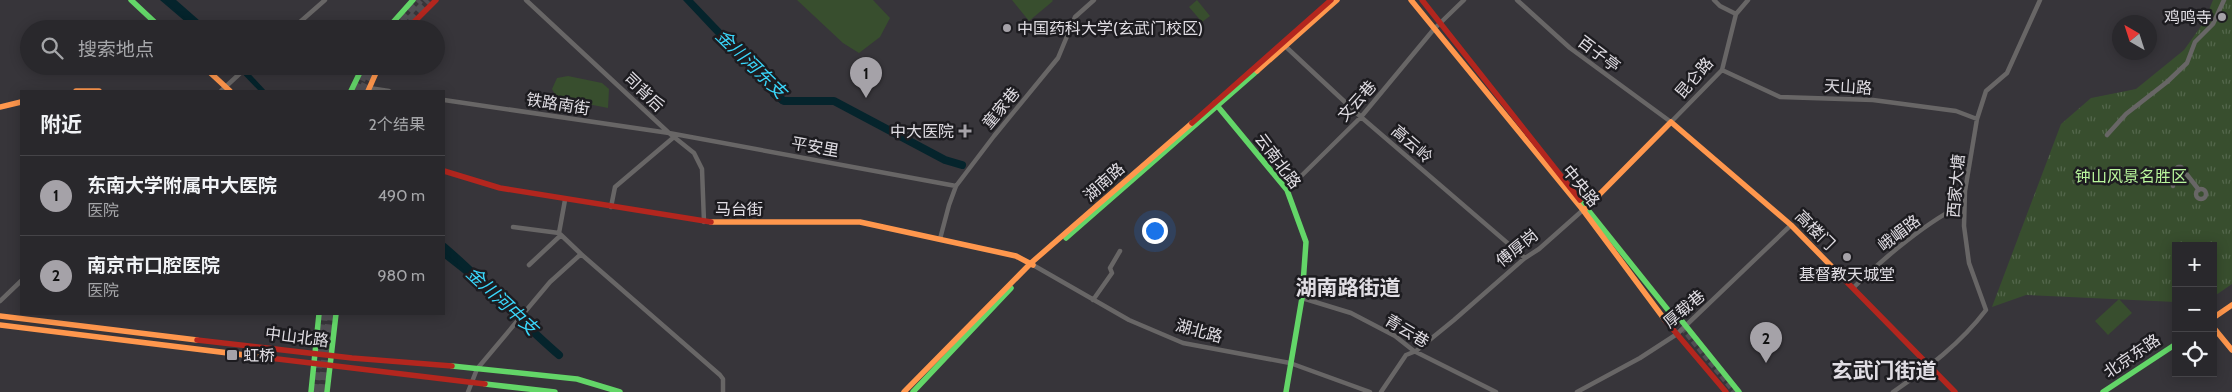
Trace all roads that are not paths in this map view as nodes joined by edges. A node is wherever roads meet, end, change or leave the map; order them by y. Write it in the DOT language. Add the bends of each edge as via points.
graph roads {
  1 [pos="131,0"];
  2 [pos="325,0"];
  3 [pos="413,0"];
  4 [pos="436,0"];
  5 [pos="526,0"];
  6 [pos="1094,0"];
  7 [pos="1331,0"];
  8 [pos="1337,0"];
  9 [pos="1411,0"];
  10 [pos="1422,0"];
  11 [pos="1464,0"];
  12 [pos="1517,0"];
  13 [pos="1714,0"];
  14 [pos="1748,0"];
  15 [pos="2040,0"];
  16 [pos="2224,0"];
  17 [pos="1736,14"];
  18 [pos="152,20"];
  19 [pos="302,20"];
  20 [pos="395,20"];
  21 [pos="416,20"];
  22 [pos="1440,23"];
  23 [pos="1434,29"];
  24 [pos="1286,46"];
  25 [pos="1722,70"];
  26 [pos="211,75"];
  27 [pos="239,75"];
  28 [pos="359,75"];
  29 [pos="375,75"];
  30 [pos="225,90"];
  31 [pos="352,90"];
  32 [pos="368,90"];
  33 [pos="445,100"];
  34 [pos="20,102"];
  35 [pos="1216,104"];
  36 [pos="0,107"];
  37 [pos="1361,117"];
  38 [pos="1977,119"];
  39 [pos="1671,122"];
  40 [pos="669,134"];
  41 [pos="2107,135"];
  42 [pos="674,137"];
  43 [pos="445,171"];
  44 [pos="956,186"];
  45 [pos="2174,186"];
  46 [pos="1286,190"];
  47 [pos="2199,190"];
  48 [pos="565,200"];
  49 [pos="1964,204"];
  50 [pos="611,207"];
  51 [pos="1585,209"];
  52 [pos="704,222"];
  53 [pos="1791,225"];
  54 [pos="513,227"];
  55 [pos="560,234"];
  56 [pos="940,239"];
  57 [pos="1120,251"];
  58 [pos="581,254"];
  59 [pos="1525,258"];
  60 [pos="1031,264"];
  61 [pos="529,265"];
  62 [pos="1638,271"];
  63 [pos="20,282"];
  64 [pos="1853,288"];
  65 [pos="1302,298"];
  66 [pos="1093,300"];
  67 [pos="0,301"];
  68 [pos="2232,305"];
  69 [pos="319,315"];
  70 [pos="336,315"];
  71 [pos="2217,315"];
  72 [pos="0,316"];
  73 [pos="0,326"];
  74 [pos="1686,327"];
  75 [pos="2217,332"];
  76 [pos="1678,334"];
  77 [pos="2172,347"];
  78 [pos="2232,350"];
  79 [pos="1414,351"];
  80 [pos="314,353"];
  81 [pos="331,355"];
  82 [pos="1290,363"];
  83 [pos="314,364"];
  84 [pos="330,366"];
  85 [pos="1930,366"];
  86 [pos="478,369"];
  87 [pos="470,383"];
  88 [pos="311,392"];
  89 [pos="327,392"];
  90 [pos="468,392"];
  91 [pos="555,392"];
  92 [pos="620,392"];
  93 [pos="723,392"];
  94 [pos="904,392"];
  95 [pos="913,392"];
  96 [pos="1286,392"];
  97 [pos="1370,392"];
  98 [pos="1381,392"];
  99 [pos="1496,392"];
  100 [pos="1577,392"];
  101 [pos="1726,392"];
  102 [pos="1739,392"];
  103 [pos="1893,392"];
  104 [pos="1955,392"];
  105 [pos="2103,392"];
  1 -- 18 [label="main road"];
  2 -- 19 [label="street"];
  3 -- 20 [label="main road"];
  4 -- 21 [label="main road"];
  5 -- 40 [label="street, 司背后"];
  6 -- 44 [label="street, 童家巷" via="1075,17 1058,58"];
  7 -- 35 [label="main road, 湖南路"];
  8 -- 24 [label="main road, 湖南路"];
  9 -- 23 [label="main road, 中央路"];
  10 -- 22 [label="main road, 中央路"];
  11 -- 22 [label="street"];
  12 -- 39 [label="street, 百子亭" via="1570,48"];
  13 -- 17 [label="street"];
  14 -- 17 [label="street"];
  15 -- 38 [label="street, 西家大塘" via="2007,73 1986,92"];
  16 -- 41 [label="street" via="2213,24 2195,42 2187,63 2126,114"];
  17 -- 25 [label="street, 昆仑路"];
  22 -- 23 [label="street, 文云巷"];
  22 -- 51 [label="main road, 中央路"];
  23 -- 37 [label="street, 文云巷"];
  23 -- 51 [label="main road, 中央路"];
  24 -- 35 [label="main road, 湖南路"];
  24 -- 37 [label="street, 高云岭"];
  25 -- 38 [label="street, 天山路" via="1780,96 1873,100 1956,111"];
  25 -- 39 [label="street, 昆仑路"];
  26 -- 30 [label="main road"];
  27 -- 30 [label="street"];
  28 -- 31 [label="main road"];
  29 -- 32 [label="main road"];
  33 -- 40 [label="street, 铁路南街"];
  34 -- 36 [label="main road"];
  35 -- 46 [label="main road, 云南北路"];
  35 -- 60 [label="main road, 湖南路" via="1087,221"];
  37 -- 46 [label="street, 文云巷"];
  37 -- 59 [label="street, 高云岭"];
  38 -- 49 [label="street, 西家大塘"];
  39 -- 51 [label="main road, 傅厚岗"];
  39 -- 53 [label="main road, 高楼门"];
  40 -- 42 [label="street, 司背后"];
  40 -- 44 [label="street, 平安里"];
  42 -- 50 [label="street" via="615,187"];
  42 -- 52 [label="street, 司背后" via="694,154 702,169"];
  43 -- 48 [label="main road, 马台街" via="500,188"];
  44 -- 56 [label="street, 童家巷"];
  45 -- 47 [label="street" via="2171,173 2178,167"];
  46 -- 65 [label="main road, 云南北路" via="1306,242"];
  48 -- 50 [label="main road, 马台街"];
  48 -- 55 [label="street"];
  49 -- 64 [label="street, 峨嵋路" via="1904,243"];
  49 -- 85 [label="street, 西家大塘" via="1969,263 1986,310 1969,333"];
  50 -- 52 [label="main road, 马台街"];
  51 -- 59 [label="street, 傅厚岗"];
  51 -- 62 [label="main road, 中央路"];
  51 -- 62 [label="main road, 中央路" via="1675,321"];
  51 -- 76 [label="main road, 中央路" via="1660,314"];
  52 -- 56 [label="main road, 马台街" via="860,222"];
  53 -- 64 [label="main road, 高楼门"];
  53 -- 74 [label="street, 厚载巷"];
  54 -- 55 [label="street"];
  55 -- 58 [label="street"];
  55 -- 61 [label="street"];
  56 -- 60 [label="main road, 马台街" via="1016,256"];
  57 -- 66 [label="street" via="1110,268 1112,273"];
  58 -- 86 [label="street" via="550,282"];
  58 -- 93 [label="street" via="720,374"];
  59 -- 79 [label="street, 傅厚岗"];
  60 -- 66 [label="street, 湖北路"];
  60 -- 94 [label="main road, 湖南路"];
  60 -- 95 [label="main road, 湖南路"];
  62 -- 74 [label="main road, 中央路"];
  63 -- 67 [label="street"];
  64 -- 85 [label="main road, 高楼门"];
  65 -- 79 [label="street, 青云巷" via="1351,314 1395,336"];
  65 -- 82 [label="main road, 云南北路"];
  66 -- 82 [label="street, 湖北路" via="1129,320 1183,343"];
  68 -- 71 [label="main road"];
  69 -- 80 [label="main road"];
  70 -- 81 [label="main road"];
  72 -- 80 [label="main road, 中山北路"];
  73 -- 83 [label="main road, 中山北路"];
  74 -- 76 [label="street, 厚载巷"];
  74 -- 102 [label="main road, 中央路"];
  75 -- 78 [label="main road"];
  76 -- 100 [label="street, 厚载巷"];
  76 -- 101 [label="main road, 中央路"];
  77 -- 105 [label="main road, 北京东路"];
  79 -- 98 [label="street, 傅厚岗" via="1398,364"];
  79 -- 99 [label="street, 青云巷"];
  80 -- 81 [label="main road, 中山北路"];
  80 -- 83 [label="main road"];
  81 -- 84 [label="main road"];
  81 -- 86 [label="main road, 中山北路"];
  82 -- 96 [label="main road, 云南北路"];
  82 -- 97 [label="street, 湖北路"];
  83 -- 84 [label="main road, 中山北路"];
  83 -- 88 [label="main road"];
  84 -- 87 [label="main road, 中山北路"];
  84 -- 89 [label="main road"];
  85 -- 103 [label="street"];
  85 -- 104 [label="main road, 高楼门"];
  86 -- 87 [label="street"];
  86 -- 92 [label="main road, 中山北路" via="577,379"];
  87 -- 90 [label="street"];
  87 -- 91 [label="main road, 中山北路"];
}
